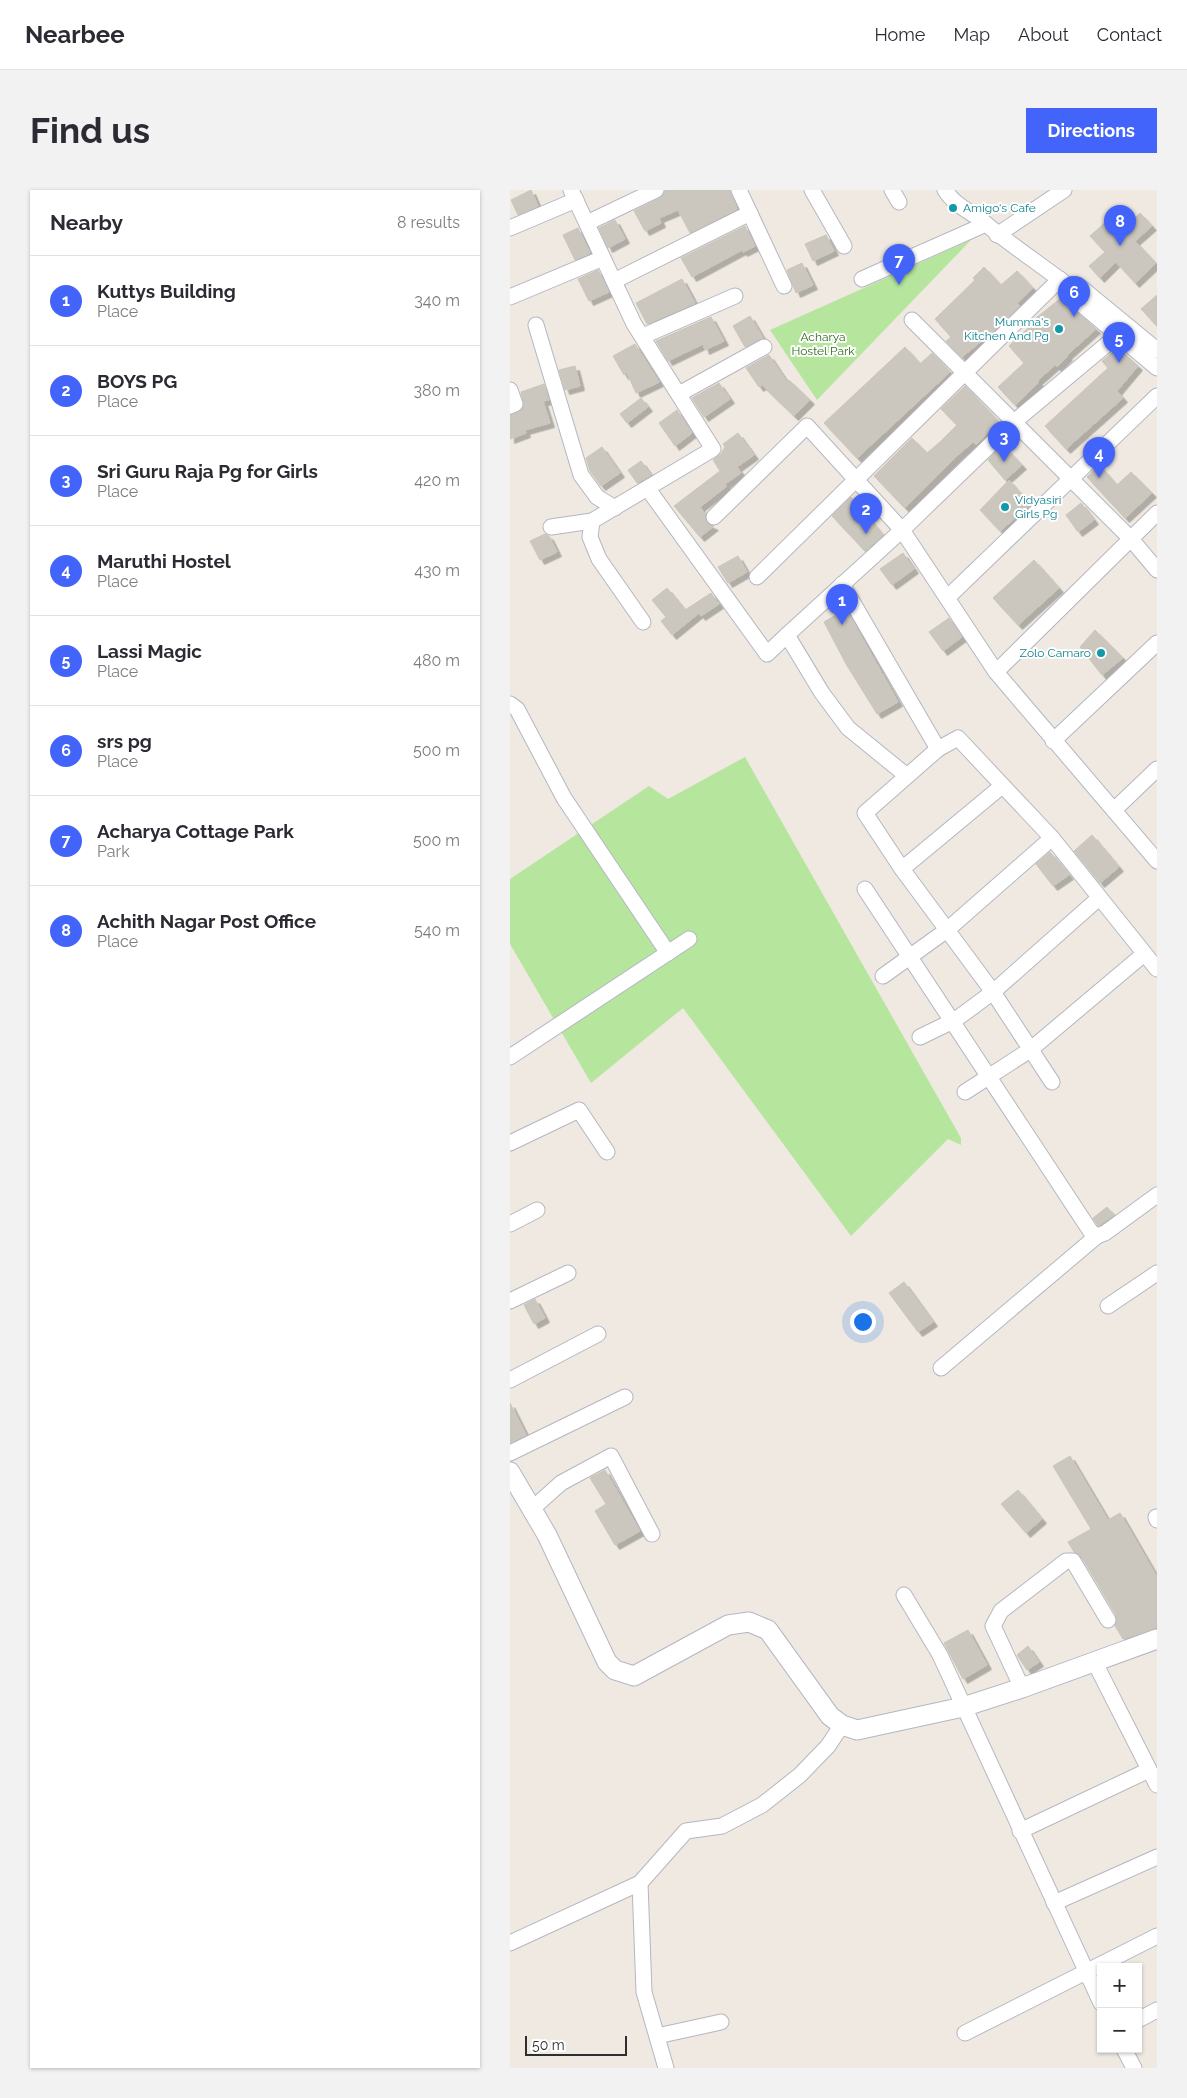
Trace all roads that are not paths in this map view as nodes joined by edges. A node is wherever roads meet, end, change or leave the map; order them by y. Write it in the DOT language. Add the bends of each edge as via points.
graph roads {
  1 [pos="656,190"];
  2 [pos="739,190"];
  3 [pos="812,190"];
  4 [pos="945,190"];
  5 [pos="1064,190"];
  6 [pos="573,195"];
  7 [pos="750,213"];
  8 [pos="587,223"];
  9 [pos="986,224"];
  10 [pos="510,228"];
  11 [pos="997,235"];
  12 [pos="844,246"];
  13 [pos="604,258"];
  14 [pos="862,279"];
  15 [pos="614,281"];
  16 [pos="1063,282"];
  17 [pos="784,286"];
  18 [pos="735,296"];
  19 [pos="510,297"];
  20 [pos="912,320"];
  21 [pos="536,325"];
  22 [pos="1118,335"];
  23 [pos="643,336"];
  24 [pos="764,347"];
  25 [pos="1157,350"];
  26 [pos="1157,368"];
  27 [pos="966,371"];
  28 [pos="510,390"];
  29 [pos="679,394"];
  30 [pos="1157,396"];
  31 [pos="510,406"];
  32 [pos="1014,422"];
  33 [pos="856,478"];
  34 [pos="1071,478"];
  35 [pos="648,489"];
  36 [pos="614,508"];
  37 [pos="1157,513"];
  38 [pos="714,517"];
  39 [pos="592,521"];
  40 [pos="551,528"];
  41 [pos="902,530"];
  42 [pos="1131,539"];
  43 [pos="1157,570"];
  44 [pos="756,577"];
  45 [pos="842,584"];
  46 [pos="947,598"];
  47 [pos="643,622"];
  48 [pos="787,635"];
  49 [pos="1157,643"];
  50 [pos="996,672"];
  51 [pos="510,704"];
  52 [pos="1053,741"];
  53 [pos="938,749"];
  54 [pos="1157,770"];
  55 [pos="907,776"];
  56 [pos="1002,786"];
  57 [pos="1114,810"];
  58 [pos="1052,838"];
  59 [pos="1157,861"];
  60 [pos="902,869"];
  61 [pos="865,889"];
  62 [pos="1099,898"];
  63 [pos="947,930"];
  64 [pos="689,939"];
  65 [pos="668,953"];
  66 [pos="1144,954"];
  67 [pos="910,957"];
  68 [pos="1157,969"];
  69 [pos="883,976"];
  70 [pos="993,992"];
  71 [pos="953,1021"];
  72 [pos="920,1037"];
  73 [pos="1030,1050"];
  74 [pos="510,1057"];
  75 [pos="989,1077"];
  76 [pos="1052,1082"];
  77 [pos="965,1092"];
  78 [pos="510,1143"];
  79 [pos="608,1152"];
  80 [pos="1157,1195"];
  81 [pos="537,1210"];
  82 [pos="510,1224"];
  83 [pos="1097,1236"];
  84 [pos="568,1273"];
  85 [pos="1157,1273"];
  86 [pos="510,1301"];
  87 [pos="1108,1306"];
  88 [pos="598,1334"];
  89 [pos="940,1368"];
  90 [pos="510,1380"];
  91 [pos="625,1397"];
  92 [pos="510,1453"];
  93 [pos="510,1472"];
  94 [pos="532,1509"];
  95 [pos="652,1534"];
  96 [pos="904,1596"];
  97 [pos="1108,1620"];
  98 [pos="1157,1639"];
  99 [pos="1094,1661"];
  100 [pos="1022,1688"];
  101 [pos="963,1707"];
  102 [pos="842,1725"];
  103 [pos="1149,1770"];
  104 [pos="1157,1785"];
  105 [pos="1020,1831"];
  106 [pos="1157,1857"];
  107 [pos="640,1883"];
  108 [pos="1054,1903"];
  109 [pos="1157,1936"];
  110 [pos="510,1943"];
  111 [pos="1086,1972"];
  112 [pos="1097,1995"];
  113 [pos="1157,2010"];
  114 [pos="1142,2018"];
  115 [pos="722,2022"];
  116 [pos="965,2033"];
  117 [pos="656,2036"];
  118 [pos="1126,2053"];
  119 [pos="666,2068"];
  120 [pos="1134,2068"];
  1 -- 8 [label="street"];
  2 -- 7 [label="street"];
  3 -- 12 [label="street"];
  4 -- 9 [label="street" via="951,200"];
  5 -- 11 [label="street"];
  6 -- 8 [label="street"];
  6 -- 10 [label="street"];
  7 -- 15 [label="street"];
  7 -- 17 [label="street"];
  8 -- 13 [label="street"];
  9 -- 11 [label="street"];
  9 -- 14 [label="street"];
  11 -- 16 [label="street"];
  13 -- 15 [label="street"];
  13 -- 19 [label="street"];
  15 -- 23 [label="street"];
  16 -- 22 [label="street" via="1069,294"];
  16 -- 25 [label="street" via="1078,285"];
  16 -- 27 [label="street"];
  18 -- 23 [label="street"];
  20 -- 27 [label="street"];
  21 -- 36 [label="street" via="581,475 597,497"];
  22 -- 26 [label="street"];
  22 -- 32 [label="street"];
  23 -- 29 [label="street"];
  24 -- 29 [label="street"];
  27 -- 32 [label="street"];
  27 -- 33 [label="street"];
  28 -- 31 [label="street" via="515,404"];
  29 -- 35 [label="street" via="713,449"];
  30 -- 34 [label="street"];
  32 -- 34 [label="street"];
  32 -- 41 [label="street"];
  33 -- 38 [label="street" via="806,426"];
  33 -- 41 [label="street"];
  33 -- 44 [label="street"];
  34 -- 42 [label="street"];
  34 -- 46 [label="street"];
  35 -- 36 [label="street"];
  35 -- 48 [label="street" via="767,654"];
  36 -- 39 [label="street"];
  37 -- 42 [label="street"];
  39 -- 40 [label="street"];
  39 -- 47 [label="street" via="590,537 599,559"];
  41 -- 45 [label="street"];
  41 -- 46 [label="street"];
  42 -- 43 [label="street"];
  42 -- 50 [label="street"];
  45 -- 48 [label="street"];
  45 -- 53 [label="street"];
  46 -- 50 [label="street"];
  48 -- 55 [label="street" via="822,693 848,728"];
  49 -- 52 [label="street"];
  50 -- 52 [label="street"];
  51 -- 65 [label="street" via="517,710 564,798"];
  52 -- 57 [label="street"];
  53 -- 55 [label="street"];
  53 -- 56 [label="street" via="958,738"];
  54 -- 57 [label="street"];
  55 -- 60 [label="street" via="865,812"];
  56 -- 58 [label="street"];
  56 -- 60 [label="street"];
  57 -- 59 [label="street"];
  58 -- 62 [label="street"];
  58 -- 63 [label="street"];
  60 -- 63 [label="street"];
  61 -- 67 [label="street"];
  62 -- 66 [label="street"];
  62 -- 70 [label="street"];
  63 -- 67 [label="street"];
  63 -- 70 [label="street"];
  64 -- 65 [label="street"];
  65 -- 74 [label="street"];
  66 -- 68 [label="street"];
  66 -- 73 [label="street"];
  67 -- 69 [label="street"];
  67 -- 71 [label="street"];
  70 -- 71 [label="street"];
  70 -- 73 [label="street"];
  71 -- 72 [label="street"];
  71 -- 75 [label="street"];
  73 -- 75 [label="street"];
  73 -- 76 [label="street"];
  75 -- 77 [label="street"];
  75 -- 83 [label="street" via="1091,1232"];
  78 -- 79 [label="street" via="579,1110"];
  80 -- 83 [label="street"];
  81 -- 82 [label="street"];
  83 -- 89 [label="street"];
  84 -- 86 [label="street"];
  85 -- 87 [label="street"];
  88 -- 90 [label="street"];
  91 -- 92 [label="street"];
  93 -- 94 [label="street"];
  94 -- 95 [label="street" via="561,1483 611,1456"];
  94 -- 102 [label="street" via="607,1662 615,1670 634,1676 728,1625 749,1622 768,1630 814,1697"];
  96 -- 101 [label="street" via="940,1655"];
  97 -- 100 [label="street" via="1073,1561 1066,1561 1001,1611 993,1626"];
  98 -- 99 [label="street"];
  99 -- 100 [label="street"];
  99 -- 103 [label="street"];
  100 -- 101 [label="street"];
  101 -- 102 [label="street" via="857,1730"];
  101 -- 105 [label="street"];
  102 -- 107 [label="street" via="828,1746 800,1776 762,1805 722,1826 686,1831"];
  103 -- 104 [label="street"];
  103 -- 105 [label="street"];
  105 -- 108 [label="street"];
  106 -- 108 [label="street"];
  107 -- 110 [label="street"];
  107 -- 117 [label="street" via="644,1992"];
  108 -- 111 [label="street"];
  109 -- 111 [label="street"];
  111 -- 112 [label="street"];
  111 -- 116 [label="street"];
  113 -- 114 [label="street"];
  115 -- 117 [label="street"];
  117 -- 119 [label="street"];
  118 -- 120 [label="street"];
}
